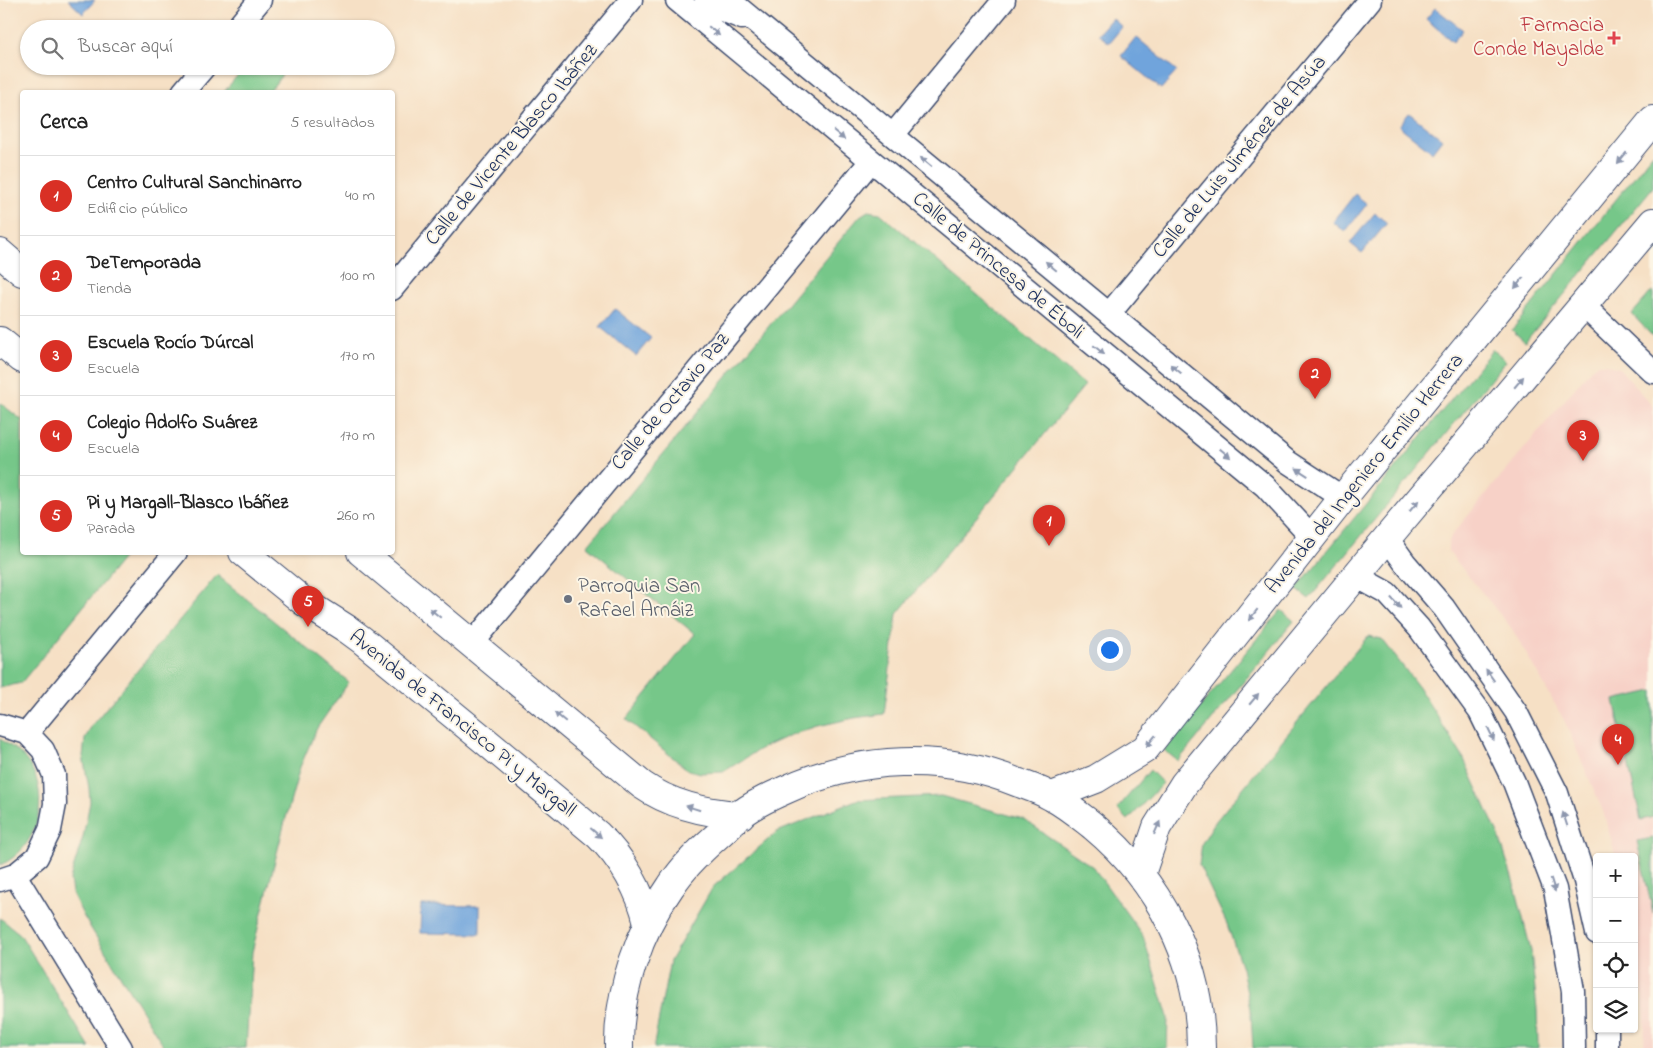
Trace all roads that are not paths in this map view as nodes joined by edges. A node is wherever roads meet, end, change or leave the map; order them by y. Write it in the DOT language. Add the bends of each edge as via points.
graph roads {
  1 [pos="260,0"];
  2 [pos="631,0"];
  3 [pos="677,0"];
  4 [pos="706,0"];
  5 [pos="729,0"];
  6 [pos="1004,0"];
  7 [pos="1370,0"];
  8 [pos="243,20"];
  9 [pos="757,24"];
  10 [pos="197,75"];
  11 [pos="185,90"];
  12 [pos="1653,120"];
  13 [pos="893,135"];
  14 [pos="871,161"];
  15 [pos="1653,222"];
  16 [pos="0,254"];
  17 [pos="20,270"];
  18 [pos="395,285"];
  19 [pos="1584,306"];
  20 [pos="1109,314"];
  21 [pos="0,341"];
  22 [pos="20,358"];
  23 [pos="1653,372"];
  24 [pos="1343,498"];
  25 [pos="1313,538"];
  26 [pos="1386,538"];
  27 [pos="174,555"];
  28 [pos="247,555"];
  29 [pos="365,555"];
  30 [pos="1356,576"];
  31 [pos="472,644"];
  32 [pos="0,725"];
  33 [pos="27,734"];
  34 [pos="1052,796"];
  35 [pos="741,815"];
  36 [pos="1141,874"];
  37 [pos="8,878"];
  38 [pos="1593,916"];
  39 [pos="648,923"];
  40 [pos="1607,1033"];
  41 [pos="122,1048"];
  42 [pos="619,1048"];
  43 [pos="1201,1048"];
  44 [pos="1574,1048"];
  45 [pos="1607,1048"];
  1 -- 8 [label="street"];
  2 -- 18 [label="street, Calle de Vicente Blasco Ibáñez"];
  3 -- 14 [label="street, Calle de Princesa de Éboli, one-way"];
  4 -- 9 [label="street, Calle de Princesa de Éboli" via="715,7"];
  5 -- 9 [label="street, Calle de Princesa de Éboli"];
  6 -- 13 [label="street"];
  7 -- 20 [label="street, Calle de Luis Jiménez de Asúa"];
  9 -- 13 [label="street, Calle de Princesa de Éboli"];
  10 -- 11 [label="street"];
  12 -- 24 [label="street, Avenida del Ingeniero Emilio Herrera, one-way"];
  20 -- 13 [label="street, Calle de Princesa de Éboli, one-way"];
  14 -- 25 [label="street, Calle de Princesa de Éboli, one-way" via="1265,486"];
  14 -- 31 [label="street, Calle de Octavio Paz"];
  15 -- 19 [label="street"];
  16 -- 17 [label="street"];
  19 -- 23 [label="street"];
  26 -- 19 [label="street, one-way"];
  24 -- 20 [label="street, Calle de Princesa de Éboli, one-way" via="1288,462"];
  21 -- 22 [label="street"];
  24 -- 25 [label="street, Avenida del Ingeniero Emilio Herrera"];
  25 -- 34 [label="street, Avenida del Ingeniero Emilio Herrera, one-way" via="1145,749 1096,779"];
  26 -- 30 [label="street"];
  38 -- 26 [label="street, one-way" via="1557,793 1516,712 1444,608"];
  27 -- 33 [label="street"];
  28 -- 39 [label="street, Avenida de Francisco Pi y Margall, one-way" via="303,601 362,640 610,846 634,885"];
  31 -- 29 [label="street, one-way"];
  36 -- 30 [label="street, one-way" via="1157,827 1184,784"];
  30 -- 44 [label="street, one-way" via="1387,593 1419,628 1480,712 1514,782 1554,889 1573,992"];
  35 -- 31 [label="street, one-way" via="718,814 658,796"];
  32 -- 33 [label="street"];
  33 -- 37 [label="street" via="43,750 54,775 55,804 50,830 37,857"];
  34 -- 35 [label="street" via="997,774 950,764 902,761 854,766 808,779 765,799"];
  34 -- 36 [label="street" via="1112,842"];
  35 -- 39 [label="street" via="682,870"];
  36 -- 43 [label="street" via="1161,903 1189,966 1197,1000"];
  37 -- 41 [label="street"];
  39 -- 42 [label="street" via="626,987"];
  40 -- 45 [label="street"];
}
